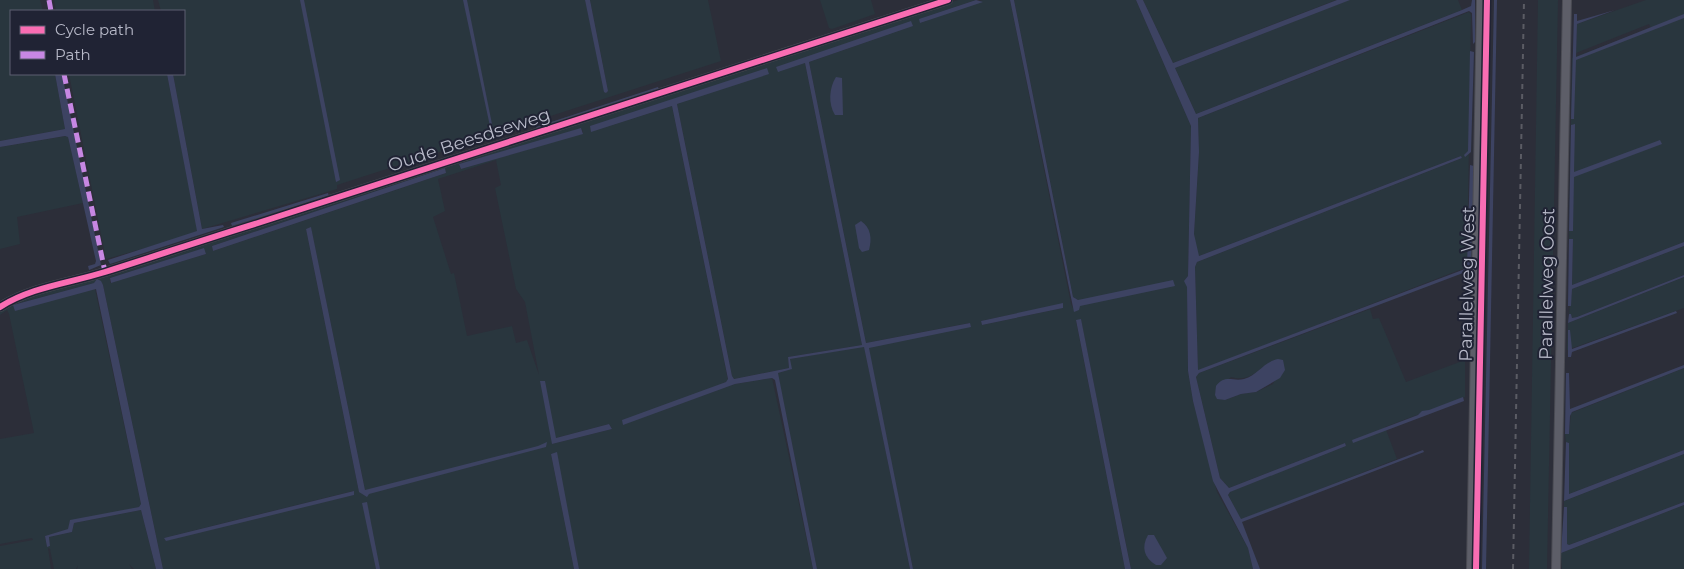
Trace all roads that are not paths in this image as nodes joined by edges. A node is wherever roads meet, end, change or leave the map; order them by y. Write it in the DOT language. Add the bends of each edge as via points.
graph roads {
  1 [pos="948,0"];
  2 [pos="1480,0"];
  3 [pos="1567,0"];
  4 [pos="0,307"];
  5 [pos="1471,569"];
  6 [pos="1556,569"];
  1 -- 4 [label="street, Oude Beesdseweg" via="105,272 24,294"];
  2 -- 5 [label="street, Parallelweg West"];
  3 -- 6 [label="street, Parallelweg Oost"];
}
